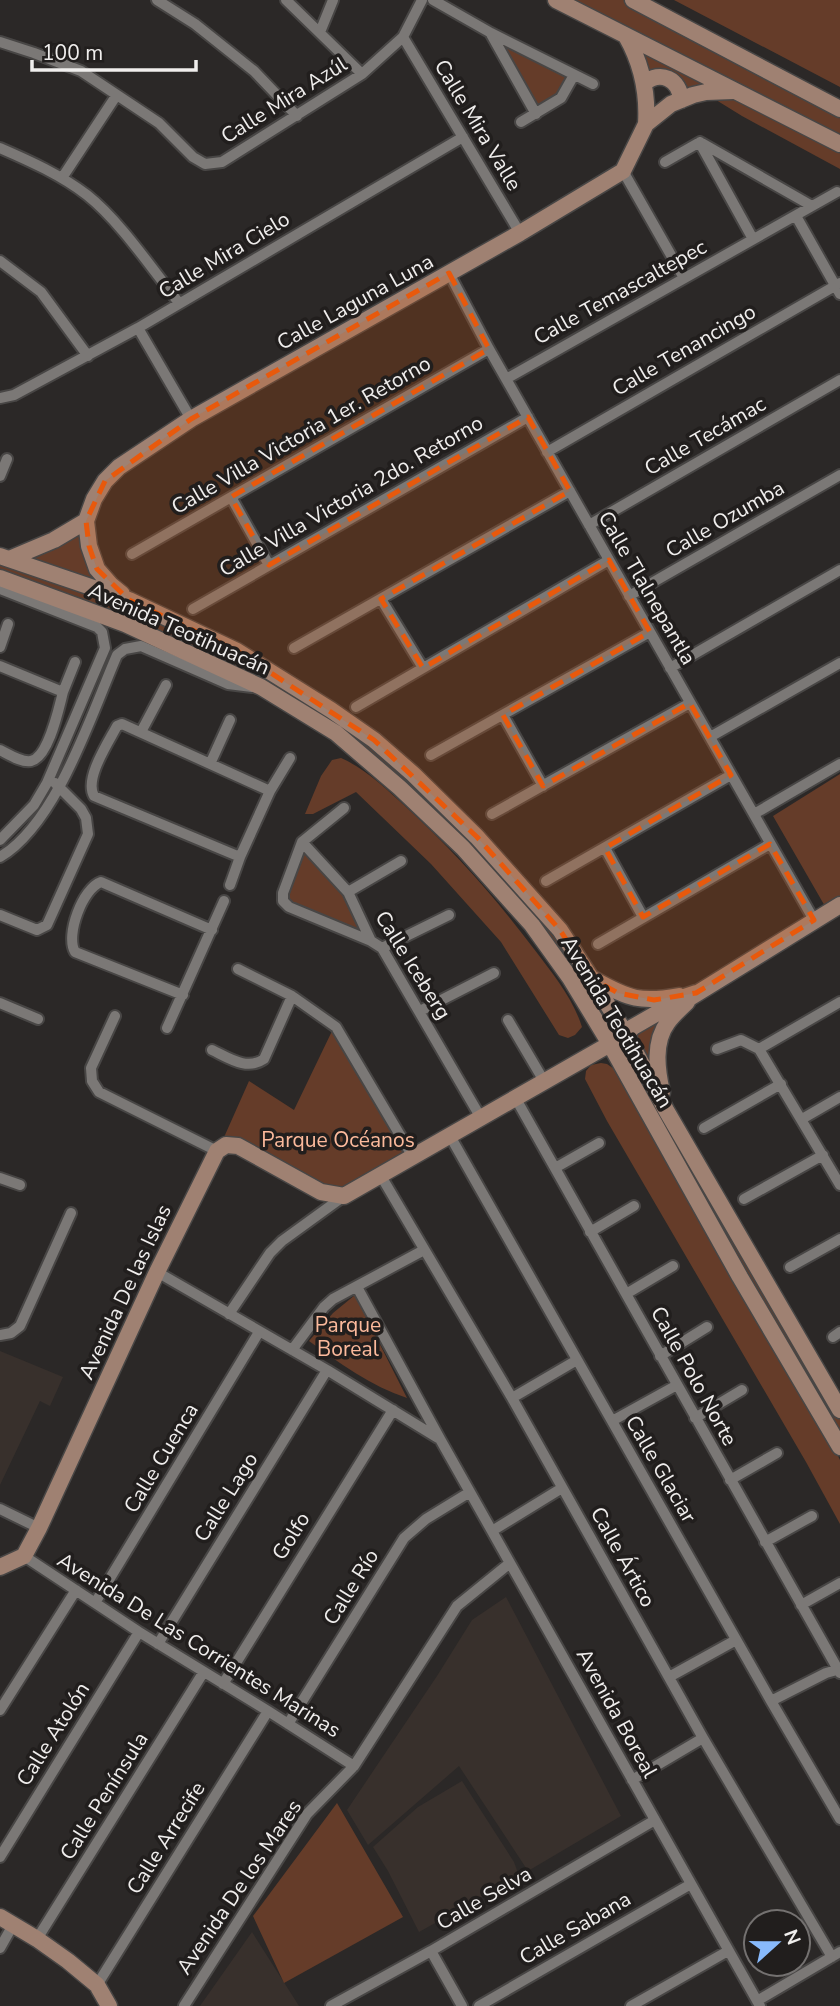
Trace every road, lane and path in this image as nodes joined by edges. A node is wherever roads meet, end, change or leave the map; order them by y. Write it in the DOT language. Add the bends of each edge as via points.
graph roads {
  1 [pos="157,0"];
  2 [pos="286,0"];
  3 [pos="333,0"];
  4 [pos="422,0"];
  5 [pos="433,0"];
  6 [pos="556,0"];
  7 [pos="633,0"];
  8 [pos="320,32"];
  9 [pos="491,33"];
  10 [pos="626,36"];
  11 [pos="403,37"];
  12 [pos="0,42"];
  13 [pos="362,74"];
  14 [pos="574,75"];
  15 [pos="645,83"];
  16 [pos="593,84"];
  17 [pos="733,91"];
  18 [pos="117,96"];
  19 [pos="681,100"];
  20 [pos="840,109"];
  21 [pos="536,114"];
  22 [pos="297,116"];
  23 [pos="521,122"];
  24 [pos="646,124"];
  25 [pos="463,137"];
  26 [pos="700,142"];
  27 [pos="840,145"];
  28 [pos="0,148"];
  29 [pos="666,162"];
  30 [pos="623,171"];
  31 [pos="62,178"];
  32 [pos="837,191"];
  33 [pos="812,205"];
  34 [pos="796,216"];
  35 [pos="520,233"];
  36 [pos="754,239"];
  37 [pos="0,261"];
  38 [pos="449,273"];
  39 [pos="684,278"];
  40 [pos="838,287"];
  41 [pos="179,303"];
  42 [pos="138,328"];
  43 [pos="489,349"];
  44 [pos="88,356"];
  45 [pos="506,379"];
  46 [pos="840,380"];
  47 [pos="0,398"];
  48 [pos="528,417"];
  49 [pos="191,419"];
  50 [pos="547,452"];
  51 [pos="7,458"];
  52 [pos="840,475"];
  53 [pos="0,476"];
  54 [pos="570,491"];
  55 [pos="230,497"];
  56 [pos="86,521"];
  57 [pos="589,525"];
  58 [pos="132,554"];
  59 [pos="5,558"];
  60 [pos="609,560"];
  61 [pos="270,565"];
  62 [pos="840,570"];
  63 [pos="0,578"];
  64 [pos="0,589"];
  65 [pos="629,596"];
  66 [pos="381,599"];
  67 [pos="129,600"];
  68 [pos="193,608"];
  69 [pos="9,624"];
  70 [pos="650,632"];
  71 [pos="0,647"];
  72 [pos="294,648"];
  73 [pos="75,662"];
  74 [pos="840,663"];
  75 [pos="0,666"];
  76 [pos="424,668"];
  77 [pos="670,668"];
  78 [pos="166,685"];
  79 [pos="261,687"];
  80 [pos="63,692"];
  81 [pos="690,703"];
  82 [pos="356,707"];
  83 [pos="503,715"];
  84 [pos="230,720"];
  85 [pos="53,732"];
  86 [pos="141,732"];
  87 [pos="710,737"];
  88 [pos="65,738"];
  89 [pos="0,750"];
  90 [pos="431,755"];
  91 [pos="74,756"];
  92 [pos="290,758"];
  93 [pos="210,764"];
  94 [pos="840,764"];
  95 [pos="97,765"];
  96 [pos="731,775"];
  97 [pos="49,777"];
  98 [pos="543,786"];
  99 [pos="60,788"];
  100 [pos="270,791"];
  101 [pos="344,808"];
  102 [pos="492,814"];
  103 [pos="754,814"];
  104 [pos="0,840"];
  105 [pos="302,842"];
  106 [pos="770,844"];
  107 [pos="605,848"];
  108 [pos="0,857"];
  109 [pos="240,857"];
  110 [pos="401,861"];
  111 [pos="547,881"];
  112 [pos="230,885"];
  113 [pos="348,891"];
  114 [pos="224,901"];
  115 [pos="57,904"];
  116 [pos="840,905"];
  117 [pos="76,914"];
  118 [pos="0,915"];
  119 [pos="449,915"];
  120 [pos="643,917"];
  121 [pos="814,920"];
  122 [pos="212,930"];
  123 [pos="371,941"];
  124 [pos="598,944"];
  125 [pos="382,948"];
  126 [pos="238,969"];
  127 [pos="494,973"];
  128 [pos="591,978"];
  129 [pos="695,993"];
  130 [pos="183,995"];
  131 [pos="292,996"];
  132 [pos="840,1002"];
  133 [pos="0,1003"];
  134 [pos="420,1011"];
  135 [pos="115,1016"];
  136 [pos="38,1019"];
  137 [pos="508,1020"];
  138 [pos="167,1028"];
  139 [pos="626,1034"];
  140 [pos="610,1044"];
  141 [pos="717,1049"];
  142 [pos="759,1049"];
  143 [pos="212,1050"];
  144 [pos="544,1081"];
  145 [pos="781,1084"];
  146 [pos="840,1097"];
  147 [pos="516,1099"];
  148 [pos="666,1110"];
  149 [pos="481,1118"];
  150 [pos="802,1119"];
  151 [pos="704,1128"];
  152 [pos="450,1136"];
  153 [pos="599,1143"];
  154 [pos="216,1151"];
  155 [pos="823,1155"];
  156 [pos="413,1157"];
  157 [pos="555,1168"];
  158 [pos="381,1176"];
  159 [pos="0,1178"];
  160 [pos="20,1185"];
  161 [pos="840,1185"];
  162 [pos="344,1196"];
  163 [pos="744,1199"];
  164 [pos="634,1206"];
  165 [pos="71,1213"];
  166 [pos="590,1232"];
  167 [pos="840,1239"];
  168 [pos="424,1250"];
  169 [pos="673,1266"];
  170 [pos="790,1267"];
  171 [pos="157,1272"];
  172 [pos="357,1287"];
  173 [pos="626,1294"];
  174 [pos="229,1314"];
  175 [pos="707,1328"];
  176 [pos="259,1332"];
  177 [pos="0,1335"];
  178 [pos="292,1350"];
  179 [pos="660,1356"];
  180 [pos="577,1360"];
  181 [pos="327,1370"];
  182 [pos="677,1385"];
  183 [pos="742,1390"];
  184 [pos="512,1398"];
  185 [pos="393,1410"];
  186 [pos="840,1410"];
  187 [pos="695,1418"];
  188 [pos="612,1421"];
  189 [pos="440,1439"];
  190 [pos="840,1447"];
  191 [pos="778,1453"];
  192 [pos="730,1480"];
  193 [pos="562,1488"];
  194 [pos="470,1492"];
  195 [pos="0,1509"];
  196 [pos="812,1516"];
  197 [pos="39,1528"];
  198 [pos="492,1531"];
  199 [pos="765,1542"];
  200 [pos="24,1556"];
  201 [pos="510,1563"];
  202 [pos="0,1567"];
  203 [pos="840,1583"];
  204 [pos="76,1590"];
  205 [pos="95,1603"];
  206 [pos="801,1605"];
  207 [pos="139,1632"];
  208 [pos="736,1640"];
  209 [pos="158,1644"];
  210 [pos="839,1670"];
  211 [pos="203,1673"];
  212 [pos="669,1677"];
  213 [pos="223,1684"];
  214 [pos="771,1702"];
  215 [pos="0,1710"];
  216 [pos="268,1711"];
  217 [pos="288,1724"];
  218 [pos="703,1738"];
  219 [pos="354,1766"];
  220 [pos="632,1780"];
  221 [pos="840,1819"];
  222 [pos="655,1820"];
  223 [pos="0,1857"];
  224 [pos="691,1884"];
  225 [pos="7,1921"];
  226 [pos="37,1939"];
  227 [pos="0,1948"];
  228 [pos="431,1951"];
  229 [pos="728,1951"];
  230 [pos="836,1954"];
  231 [pos="97,1985"];
  232 [pos="189,2003"];
  233 [pos="758,2003"];
  234 [pos="109,2006"];
  235 [pos="331,2006"];
  236 [pos="462,2006"];
  237 [pos="479,2006"];
  238 [pos="631,2006"];
  1 -- 22 [label="street" via="254,71"];
  2 -- 8 [label="street"];
  3 -- 8 [label="street"];
  4 -- 11 [label="street, Calle Mira Azúl"];
  5 -- 9 [label="street"];
  6 -- 10 [label="main road"];
  7 -- 20 [label="main road"];
  8 -- 13 [label="street"];
  9 -- 14 [label="street"];
  9 -- 21 [label="street"];
  10 -- 15 [label="main road"];
  10 -- 17 [label="main road"];
  11 -- 13 [label="street, Calle Mira Azúl"];
  11 -- 25 [label="street, Calle Mira Valle"];
  12 -- 18 [label="street, Calle Mira Azúl" via="81,71"];
  13 -- 22 [label="street, Calle Mira Azúl"];
  14 -- 16 [label="street"];
  14 -- 21 [label="street" via="561,98"];
  15 -- 19 [label="main road" via="653,77 668,78 677,85"];
  15 -- 24 [label="main road"];
  17 -- 19 [label="main road" via="706,92"];
  17 -- 27 [label="main road"];
  18 -- 22 [label="street, Calle Mira Azúl" via="159,123 205,164 222,162"];
  18 -- 31 [label="street"];
  19 -- 24 [label="main road"];
  21 -- 23 [label="street"];
  24 -- 30 [label="main road"];
  25 -- 35 [label="street, Calle Mira Valle"];
  25 -- 41 [label="street, Calle Mira Cielo"];
  26 -- 29 [label="street"];
  26 -- 33 [label="street"];
  26 -- 36 [label="street"];
  28 -- 31 [label="street"];
  30 -- 35 [label="main road, Calle Laguna Luna"];
  30 -- 39 [label="street"];
  31 -- 41 [label="street" via="109,215"];
  32 -- 33 [label="street, Calle Temascaltepec"];
  33 -- 34 [label="street, Calle Temascaltepec"];
  34 -- 36 [label="street, Calle Temascaltepec"];
  34 -- 40 [label="street"];
  35 -- 38 [label="main road, Calle Laguna Luna"];
  36 -- 39 [label="street, Calle Temascaltepec"];
  37 -- 44 [label="street" via="41,292"];
  38 -- 43 [label="street, Calle Tlalnepantla"];
  38 -- 49 [label="main road, Calle Laguna Luna"];
  39 -- 45 [label="street, Calle Temascaltepec"];
  40 -- 50 [label="street, Calle Tenancingo"];
  41 -- 42 [label="street, Calle Mira Cielo"];
  42 -- 44 [label="street, Calle Mira Cielo"];
  42 -- 49 [label="street"];
  43 -- 45 [label="street, Calle Tlalnepantla"];
  43 -- 55 [label="street, Calle Villa Victoria 1er. Retorno"];
  44 -- 47 [label="street, Calle Mira Cielo" via="14,396"];
  45 -- 48 [label="street, Calle Tlalnepantla"];
  46 -- 57 [label="street, Calle Tecámac"];
  48 -- 50 [label="street, Calle Tlalnepantla"];
  48 -- 61 [label="street, Calle Villa Victoria 2do. Retorno"];
  49 -- 56 [label="main road, Calle Laguna Luna" via="119,467 105,481"];
  50 -- 54 [label="street, Calle Tlalnepantla"];
  51 -- 53 [label="street"];
  52 -- 65 [label="street, Calle Ozumba"];
  54 -- 57 [label="street, Calle Tlalnepantla"];
  54 -- 66 [label="street"];
  55 -- 58 [label="street, Calle Villa Victoria 1er. Retorno"];
  55 -- 61 [label="street"];
  56 -- 59 [label="main road" via="54,540"];
  56 -- 67 [label="main road" via="97,569"];
  57 -- 60 [label="street, Calle Tlalnepantla"];
  59 -- 67 [label="main road, Avenida Teotihuacán"];
  60 -- 65 [label="street, Calle Tlalnepantla"];
  60 -- 76 [label="street"];
  61 -- 68 [label="street, Calle Villa Victoria 2do. Retorno"];
  62 -- 77 [label="street"];
  63 -- 79 [label="main road, Avenida Teotihuacán" via="125,624"];
  64 -- 88 [label="street" via="102,632 105,648"];
  65 -- 70 [label="street, Calle Tlalnepantla"];
  66 -- 72 [label="street"];
  66 -- 76 [label="street"];
  67 -- 128 [label="main road, Avenida Teotihuacán" via="237,651 374,740 477,837 560,930"];
  69 -- 71 [label="street"];
  70 -- 77 [label="street, Calle Tlalnepantla"];
  70 -- 83 [label="street"];
  73 -- 80 [label="street"];
  74 -- 87 [label="street"];
  75 -- 80 [label="street"];
  76 -- 82 [label="street"];
  77 -- 81 [label="street, Calle Tlalnepantla"];
  78 -- 86 [label="street"];
  79 -- 91 [label="street" via="228,684 141,646 125,649 117,655"];
  79 -- 140 [label="main road, Avenida Teotihuacán" via="336,733 463,848 532,925"];
  80 -- 85 [label="street"];
  81 -- 87 [label="street, Calle Tlalnepantla"];
  81 -- 98 [label="street"];
  83 -- 90 [label="street"];
  83 -- 98 [label="street"];
  84 -- 93 [label="street"];
  85 -- 88 [label="street"];
  85 -- 89 [label="street" via="32,761"];
  86 -- 93 [label="street"];
  86 -- 95 [label="street" via="117,726"];
  87 -- 96 [label="street, Calle Tlalnepantla"];
  88 -- 97 [label="street"];
  91 -- 95 [label="street"];
  91 -- 99 [label="street"];
  92 -- 100 [label="street"];
  93 -- 100 [label="street"];
  94 -- 103 [label="street"];
  95 -- 109 [label="street" via="90,788 94,796"];
  96 -- 103 [label="street, Calle Tlalnepantla"];
  96 -- 107 [label="street"];
  97 -- 99 [label="street"];
  97 -- 104 [label="street" via="34,805"];
  98 -- 102 [label="street"];
  99 -- 108 [label="street" via="36,824"];
  99 -- 115 [label="street" via="81,809 88,834"];
  100 -- 109 [label="street"];
  101 -- 105 [label="street"];
  103 -- 106 [label="street, Calle Tlalnepantla"];
  105 -- 113 [label="street, Calle Iceberg"];
  105 -- 123 [label="street" via="283,901"];
  106 -- 120 [label="street"];
  106 -- 121 [label="street, Calle Tlalnepantla"];
  107 -- 111 [label="street"];
  107 -- 120 [label="street"];
  109 -- 112 [label="street"];
  110 -- 113 [label="street"];
  113 -- 123 [label="street, Calle Iceberg"];
  114 -- 122 [label="street"];
  115 -- 117 [label="street"];
  115 -- 118 [label="street" via="47,925 37,930"];
  116 -- 121 [label="main road"];
  117 -- 122 [label="street" via="101,882"];
  117 -- 130 [label="street" via="71,943 75,952"];
  119 -- 125 [label="street"];
  120 -- 124 [label="street"];
  121 -- 129 [label="main road"];
  122 -- 130 [label="street"];
  123 -- 125 [label="street, Calle Iceberg"];
  125 -- 134 [label="street, Calle Iceberg"];
  126 -- 131 [label="street"];
  127 -- 134 [label="street"];
  128 -- 129 [label="main road" via="636,999"];
  128 -- 139 [label="main road, Avenida Teotihuacán"];
  129 -- 139 [label="main road"];
  129 -- 148 [label="main road" via="666,1024 659,1039 657,1059"];
  130 -- 138 [label="street"];
  131 -- 143 [label="street" via="264,1059 246,1065"];
  131 -- 156 [label="street" via="336,1027"];
  132 -- 142 [label="street"];
  133 -- 136 [label="street"];
  134 -- 149 [label="street, Calle Iceberg"];
  135 -- 154 [label="street" via="91,1068 99,1092"];
  137 -- 144 [label="street"];
  139 -- 140 [label="main road"];
  139 -- 148 [label="main road, Avenida Teotihuacán"];
  140 -- 144 [label="main road"];
  140 -- 190 [label="main road, Avenida Teotihuacán"];
  141 -- 142 [label="street" via="741,1040"];
  142 -- 145 [label="street"];
  144 -- 147 [label="main road"];
  145 -- 150 [label="street"];
  145 -- 151 [label="street"];
  146 -- 150 [label="street"];
  147 -- 149 [label="main road"];
  147 -- 157 [label="street, Calle Polo Norte"];
  148 -- 186 [label="main road, Avenida Teotihuacán"];
  149 -- 152 [label="main road"];
  150 -- 155 [label="street"];
  152 -- 156 [label="main road"];
  152 -- 180 [label="street, Calle Glaciar"];
  153 -- 157 [label="street"];
  154 -- 162 [label="main road" via="226,1145 238,1146 321,1192"];
  154 -- 171 [label="main road, Avenida De las Islas"];
  155 -- 161 [label="street"];
  155 -- 163 [label="street"];
  156 -- 158 [label="main road"];
  157 -- 166 [label="street, Calle Polo Norte"];
  158 -- 162 [label="main road"];
  158 -- 168 [label="street, Calle Ártico"];
  159 -- 160 [label="street"];
  162 -- 174 [label="street" via="270,1253"];
  164 -- 166 [label="street"];
  165 -- 177 [label="street" via="20,1326"];
  166 -- 173 [label="street, Calle Polo Norte"];
  167 -- 170 [label="street"];
  168 -- 172 [label="street"];
  168 -- 184 [label="street, Calle Ártico"];
  169 -- 173 [label="street"];
  171 -- 174 [label="street, Avenida Boreal"];
  171 -- 197 [label="main road, Avenida De las Islas"];
  172 -- 178 [label="street" via="333,1298"];
  172 -- 189 [label="street, Avenida Boreal"];
  173 -- 179 [label="street, Calle Polo Norte"];
  174 -- 176 [label="street, Avenida Boreal"];
  175 -- 179 [label="street"];
  176 -- 178 [label="street, Avenida Boreal"];
  176 -- 205 [label="street, Calle Cuenca"];
  178 -- 181 [label="street, Avenida Boreal"];
  179 -- 182 [label="street, Calle Polo Norte"];
  180 -- 184 [label="street"];
  180 -- 188 [label="street, Calle Glaciar"];
  181 -- 185 [label="street, Avenida Boreal"];
  181 -- 209 [label="street, Calle Lago"];
  182 -- 187 [label="street, Calle Polo Norte"];
  182 -- 188 [label="street"];
  183 -- 187 [label="street"];
  184 -- 193 [label="street, Calle Ártico"];
  185 -- 189 [label="street, Avenida Boreal"];
  185 -- 213 [label="street, Golfo"];
  187 -- 192 [label="street, Calle Polo Norte"];
  188 -- 208 [label="street, Calle Glaciar"];
  189 -- 194 [label="street, Avenida Boreal"];
  191 -- 192 [label="street"];
  192 -- 199 [label="street, Calle Polo Norte"];
  193 -- 198 [label="street"];
  193 -- 212 [label="street, Calle Ártico"];
  194 -- 198 [label="street, Avenida Boreal"];
  194 -- 217 [label="street, Calle Río" via="404,1538"];
  195 -- 197 [label="street"];
  196 -- 199 [label="street"];
  197 -- 200 [label="main road, Avenida De las Islas"];
  198 -- 201 [label="street, Avenida Boreal"];
  199 -- 206 [label="street, Calle Polo Norte"];
  200 -- 202 [label="main road"];
  200 -- 204 [label="street, Avenida De Las Corrientes Marinas"];
  201 -- 219 [label="street, Avenida De los Mares" via="457,1606"];
  201 -- 220 [label="street, Avenida Boreal"];
  203 -- 206 [label="street"];
  204 -- 205 [label="street, Avenida De Las Corrientes Marinas"];
  204 -- 215 [label="street"];
  205 -- 207 [label="street, Avenida De Las Corrientes Marinas"];
  206 -- 210 [label="street, Calle Polo Norte"];
  207 -- 209 [label="street, Avenida De Las Corrientes Marinas"];
  207 -- 223 [label="street, Calle Atolón"];
  208 -- 212 [label="street"];
  208 -- 214 [label="street, Calle Glaciar"];
  209 -- 211 [label="street, Avenida De Las Corrientes Marinas"];
  210 -- 214 [label="street"];
  211 -- 213 [label="street, Avenida De Las Corrientes Marinas"];
  211 -- 226 [label="street, Calle Península"];
  212 -- 218 [label="street, Calle Ártico"];
  213 -- 216 [label="street, Avenida De Las Corrientes Marinas"];
  214 -- 221 [label="street, Calle Glaciar"];
  216 -- 217 [label="street, Avenida De Las Corrientes Marinas"];
  216 -- 231 [label="street, Calle Arrecife"];
  217 -- 219 [label="street, Avenida De Las Corrientes Marinas"];
  218 -- 220 [label="street"];
  218 -- 230 [label="street, Calle Ártico"];
  219 -- 232 [label="street, Avenida De los Mares" via="307,1814"];
  220 -- 222 [label="street, Avenida Boreal"];
  222 -- 224 [label="street, Avenida Boreal"];
  222 -- 228 [label="street, Calle Selva"];
  224 -- 229 [label="street, Avenida Boreal"];
  224 -- 237 [label="street, Calle Sabana"];
  225 -- 226 [label="main road"];
  225 -- 227 [label="street"];
  226 -- 231 [label="main road"];
  228 -- 235 [label="street, Calle Selva"];
  228 -- 236 [label="street"];
  229 -- 233 [label="street, Avenida Boreal"];
  229 -- 238 [label="street"];
  230 -- 233 [label="street"];
  231 -- 234 [label="main road"];
}
